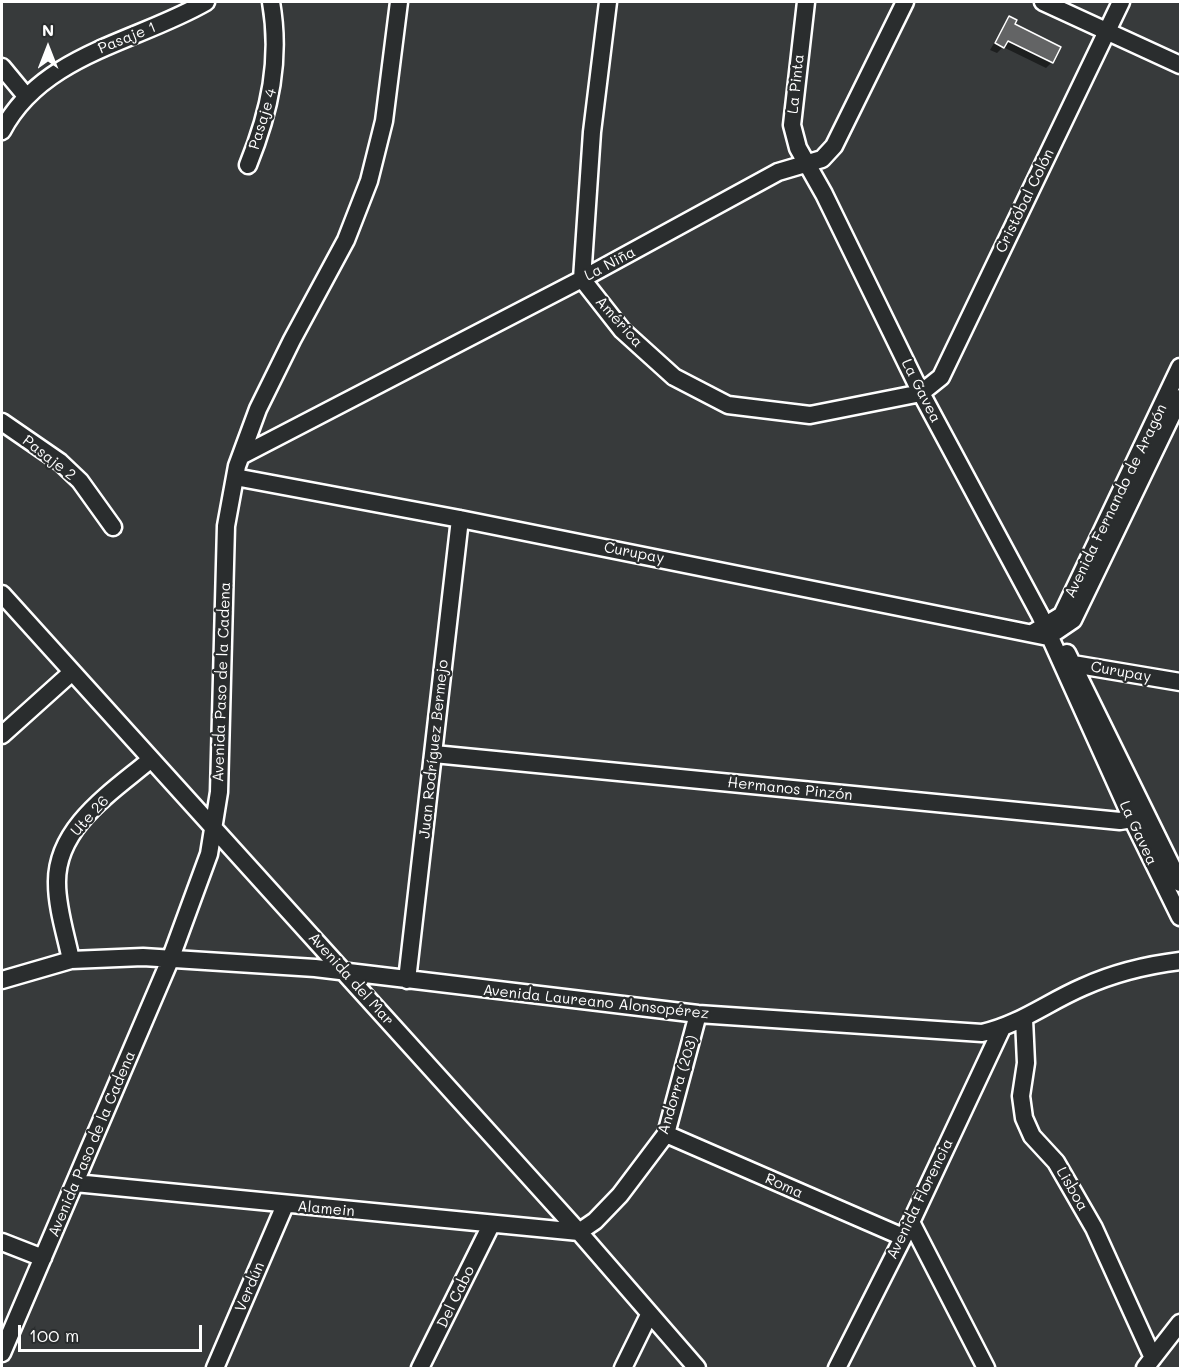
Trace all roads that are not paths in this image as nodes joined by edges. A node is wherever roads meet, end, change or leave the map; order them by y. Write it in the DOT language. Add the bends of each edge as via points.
graph roads {
  1 [pos="206,2"];
  2 [pos="271,2"];
  3 [pos="399,2"];
  4 [pos="608,2"];
  5 [pos="806,2"];
  6 [pos="905,2"];
  7 [pos="1043,2"];
  8 [pos="1121,2"];
  9 [pos="1107,31"];
  10 [pos="1180,65"];
  11 [pos="2,67"];
  12 [pos="26,96"];
  13 [pos="2,131"];
  14 [pos="248,165"];
  15 [pos="806,165"];
  16 [pos="582,279"];
  17 [pos="1180,367"];
  18 [pos="921,393"];
  19 [pos="1180,398"];
  20 [pos="2,422"];
  21 [pos="241,456"];
  22 [pos="235,477"];
  23 [pos="460,519"];
  24 [pos="113,527"];
  25 [pos="2,594"];
  26 [pos="1045,628"];
  27 [pos="1067,666"];
  28 [pos="71,673"];
  29 [pos="1180,682"];
  30 [pos="2,735"];
  31 [pos="434,754"];
  32 [pos="150,760"];
  33 [pos="1138,815"];
  34 [pos="215,829"];
  35 [pos="1180,883"];
  36 [pos="1180,917"];
  37 [pos="71,960"];
  38 [pos="170,960"];
  39 [pos="1180,961"];
  40 [pos="345,972"];
  41 [pos="2,980"];
  42 [pos="407,980"];
  43 [pos="698,1014"];
  44 [pos="1024,1018"];
  45 [pos="1002,1028"];
  46 [pos="666,1134"];
  47 [pos="75,1183"];
  48 [pos="285,1205"];
  49 [pos="911,1222"];
  50 [pos="491,1225"];
  51 [pos="579,1232"];
  52 [pos="903,1237"];
  53 [pos="2,1242"];
  54 [pos="43,1258"];
  55 [pos="650,1315"];
  56 [pos="1180,1323"];
  57 [pos="2,1353"];
  58 [pos="1149,1363"];
  59 [pos="215,1368"];
  60 [pos="420,1368"];
  61 [pos="623,1368"];
  62 [pos="697,1368"];
  63 [pos="837,1368"];
  64 [pos="987,1368"];
  1 -- 12 [label="street, Pasaje 1" via="174,20 84,56"];
  2 -- 14 [label="street, Pasaje 4" via="274,83"];
  3 -- 21 [label="street, Avenida Paso de la Cadena" via="384,121 369,180 346,240 258,409"];
  4 -- 16 [label="street" via="592,132"];
  5 -- 15 [label="street, La Pinta" via="792,125"];
  6 -- 15 [label="street, La Niña" via="834,146 822,159"];
  7 -- 9 [label="street"];
  8 -- 9 [label="street, Cristóbal Colón"];
  9 -- 10 [label="street"];
  9 -- 18 [label="street, Cristóbal Colón" via="941,377"];
  11 -- 12 [label="street"];
  12 -- 13 [label="street, Pasaje 1"];
  15 -- 16 [label="street, La Niña" via="778,172"];
  15 -- 18 [label="street, La Gavea" via="824,194"];
  16 -- 18 [label="street, América" via="622,330 674,377 728,405 810,415"];
  16 -- 21 [label="street, La Niña"];
  17 -- 26 [label="street, Avenida Fernando de Aragón" via="1062,615"];
  18 -- 26 [label="street, La Gavea"];
  19 -- 26 [label="street, Avenida Fernando de Aragón" via="1073,620"];
  20 -- 24 [label="street, Pasaje 2" via="60,462 80,481"];
  21 -- 22 [label="street, Avenida Paso de la Cadena"];
  22 -- 23 [label="street, Curupay"];
  22 -- 34 [label="street, Avenida Paso de la Cadena" via="226,526"];
  23 -- 26 [label="street, Curupay"];
  23 -- 31 [label="street, Juan Rodríguez Bermejo"];
  25 -- 28 [label="street, Avenida del Mar"];
  26 -- 27 [label="street, La Gavea"];
  27 -- 29 [label="street, Curupay"];
  27 -- 33 [label="street, La Gavea"];
  28 -- 30 [label="street"];
  28 -- 32 [label="street, Avenida del Mar"];
  31 -- 33 [label="street, Hermanos Pinzón" via="1120,821"];
  31 -- 42 [label="street, Juan Rodríguez Bermejo"];
  32 -- 34 [label="street, Avenida del Mar"];
  32 -- 37 [label="street, Ute 26" via="93,809 64,848 57,883"];
  33 -- 35 [label="street, La Gavea"];
  33 -- 36 [label="street, La Gavea"];
  34 -- 38 [label="street, Avenida Paso de la Cadena"];
  34 -- 40 [label="street, Avenida del Mar"];
  37 -- 38 [label="street, Avenida Laureano Alonsopérez" via="111,956"];
  37 -- 41 [label="street, Avenida Laureano Alonsopérez"];
  38 -- 40 [label="street, Avenida Laureano Alonsopérez"];
  38 -- 47 [label="street, Avenida Paso de la Cadena"];
  39 -- 44 [label="street, Avenida Laureano Alonsopérez" via="1112,975"];
  40 -- 42 [label="street, Avenida Laureano Alonsopérez"];
  40 -- 51 [label="street, Avenida del Mar"];
  42 -- 43 [label="street, Avenida Laureano Alonsopérez"];
  43 -- 45 [label="street, Avenida Laureano Alonsopérez" via="958,1033"];
  43 -- 46 [label="street, Andorra (203)"];
  44 -- 45 [label="street, Avenida Laureano Alonsopérez"];
  44 -- 58 [label="street, Lisboa" via="1024,1118 1032,1136 1056,1162 1094,1228"];
  45 -- 49 [label="street, Avenida Florencia"];
  46 -- 51 [label="street, Andorra (203)" via="620,1196"];
  46 -- 52 [label="street, Roma"];
  47 -- 48 [label="street, Alamein"];
  47 -- 54 [label="street, Avenida Paso de la Cadena"];
  48 -- 50 [label="street, Alamein"];
  48 -- 59 [label="street, Verdún"];
  49 -- 52 [label="street, Avenida Florencia"];
  49 -- 64 [label="street"];
  50 -- 51 [label="street, Alamein"];
  50 -- 60 [label="street, Del Cabo"];
  51 -- 55 [label="street, Avenida del Mar"];
  52 -- 63 [label="street, Avenida Florencia"];
  53 -- 54 [label="street"];
  54 -- 57 [label="street, Avenida Paso de la Cadena"];
  55 -- 61 [label="street"];
  55 -- 62 [label="street, Avenida del Mar"];
  56 -- 58 [label="street"];
}
